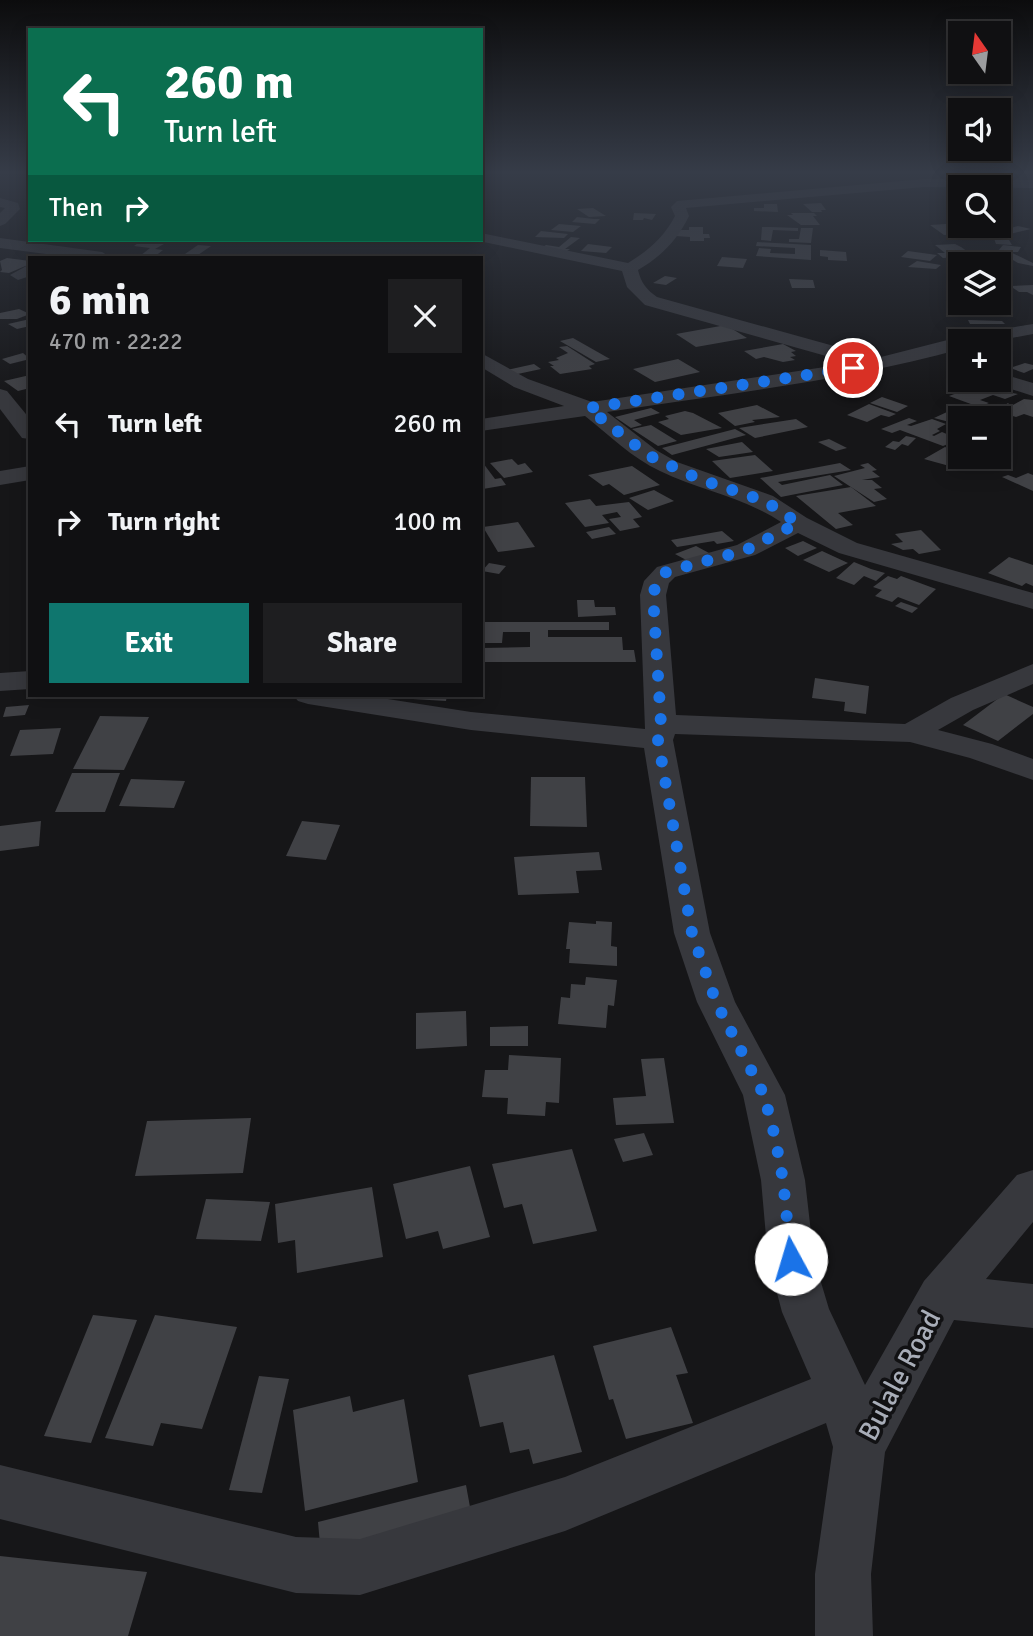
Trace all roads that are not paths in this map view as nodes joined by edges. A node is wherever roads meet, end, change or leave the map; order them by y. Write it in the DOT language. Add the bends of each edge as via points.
graph roads {
  1 [pos="26,248"];
  2 [pos="532,248"];
  3 [pos="657,248"];
  4 [pos="59,255"];
  5 [pos="80,256"];
  6 [pos="630,268"];
  7 [pos="1033,329"];
  8 [pos="1011,333"];
  9 [pos="948,347"];
  10 [pos="927,353"];
  11 [pos="483,360"];
  12 [pos="948,361"];
  13 [pos="877,363"];
  14 [pos="1011,383"];
  15 [pos="1033,390"];
  16 [pos="0,395"];
  17 [pos="588,408"];
  18 [pos="483,425"];
  19 [pos="28,430"];
  20 [pos="28,473"];
  21 [pos="0,478"];
  22 [pos="798,523"];
  23 [pos="1033,601"];
  24 [pos="1033,673"];
  25 [pos="28,680"];
  26 [pos="0,682"];
  27 [pos="320,697"];
  28 [pos="659,732"];
  29 [pos="911,733"];
  30 [pos="1033,770"];
  31 [pos="1033,1189"];
  32 [pos="941,1297"];
  33 [pos="1033,1306"];
  34 [pos="842,1391"];
  35 [pos="859,1447"];
  36 [pos="0,1492"];
  37 [pos="844,1636"];
  1 -- 4 [label="street"];
  2 -- 6 [label="street"];
  3 -- 6 [label="street"];
  4 -- 5 [label="street"];
  6 -- 13 [label="street" via="632,282 651,301"];
  7 -- 8 [label="street"];
  9 -- 10 [label="street"];
  10 -- 12 [label="street"];
  10 -- 13 [label="street"];
  11 -- 17 [label="street" via="521,383"];
  13 -- 17 [label="street"];
  14 -- 15 [label="street"];
  16 -- 19 [label="street"];
  17 -- 18 [label="street"];
  17 -- 22 [label="street" via="659,461 765,501"];
  20 -- 21 [label="street"];
  22 -- 23 [label="street" via="848,548"];
  22 -- 28 [label="street" via="746,550 666,572 657,581 653,595"];
  24 -- 29 [label="street" via="962,704"];
  25 -- 26 [label="street"];
  27 -- 28 [label="street" via="471,722"];
  28 -- 29 [label="street"];
  28 -- 34 [label="street" via="692,933 716,1002 764,1095 783,1180 791,1259 806,1312"];
  29 -- 30 [label="street"];
  31 -- 32 [label="street, Bulale Road"];
  32 -- 33 [label="street"];
  32 -- 35 [label="street, Bulale Road"];
  34 -- 35 [label="street"];
  34 -- 36 [label="street" via="565,1504 360,1567 296,1565"];
  35 -- 37 [label="street, Bulale Road" via="843,1574"];
}
